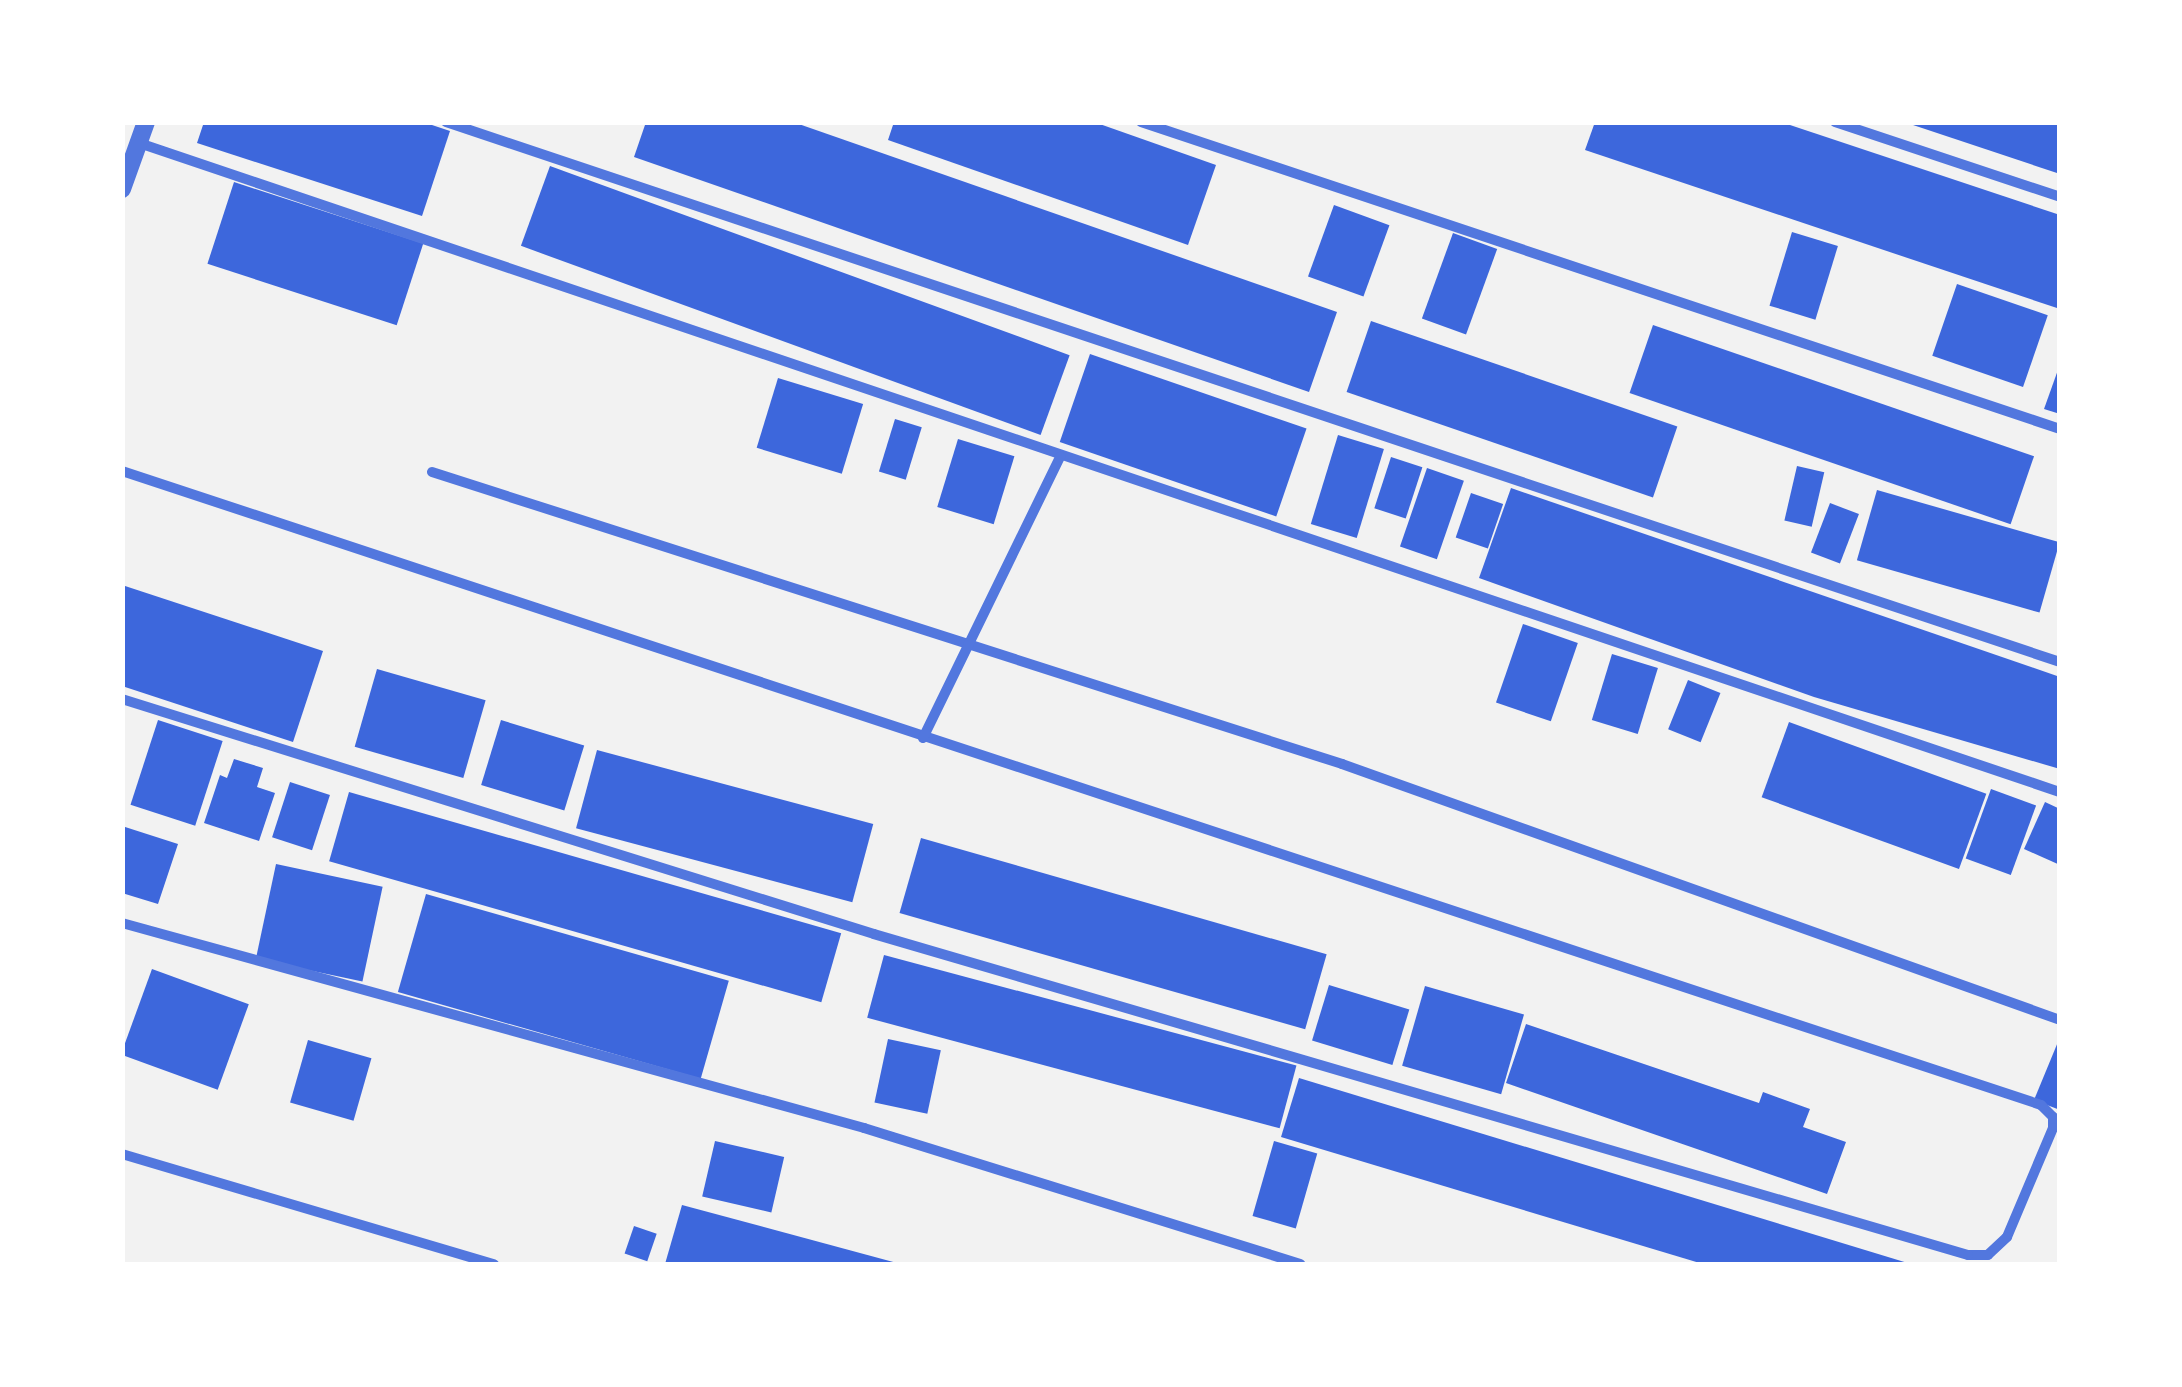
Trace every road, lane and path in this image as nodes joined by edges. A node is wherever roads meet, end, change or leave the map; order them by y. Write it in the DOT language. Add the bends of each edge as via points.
graph roads {
  1 [pos="146,122"];
  2 [pos="446,122"];
  3 [pos="1141,122"];
  4 [pos="1835,122"];
  5 [pos="139,143"];
  6 [pos="122,189"];
  7 [pos="2060,198"];
  8 [pos="2060,429"];
  9 [pos="1060,457"];
  10 [pos="122,472"];
  11 [pos="432,472"];
  12 [pos="964,646"];
  13 [pos="2060,662"];
  14 [pos="122,699"];
  15 [pos="923,738"];
  16 [pos="2060,792"];
  17 [pos="122,923"];
  18 [pos="2060,1020"];
  19 [pos="122,1154"];
  20 [pos="494,1264"];
  21 [pos="1300,1264"];
  1 -- 5 [label="street"];
  2 -- 13 [label="street"];
  3 -- 8 [label="street"];
  4 -- 7 [label="street"];
  5 -- 6 [label="street"];
  5 -- 9 [label="street"];
  9 -- 12 [label="street"];
  9 -- 16 [label="street"];
  10 -- 15 [label="street"];
  11 -- 12 [label="street"];
  12 -- 15 [label="street"];
  12 -- 18 [label="street" via="1342,764"];
  14 -- 15 [label="street" via="874,934 1968,1255 1988,1255 2007,1237 2054,1128 2041,1105"];
  17 -- 21 [label="street" via="864,1128"];
  19 -- 20 [label="street"];
}
